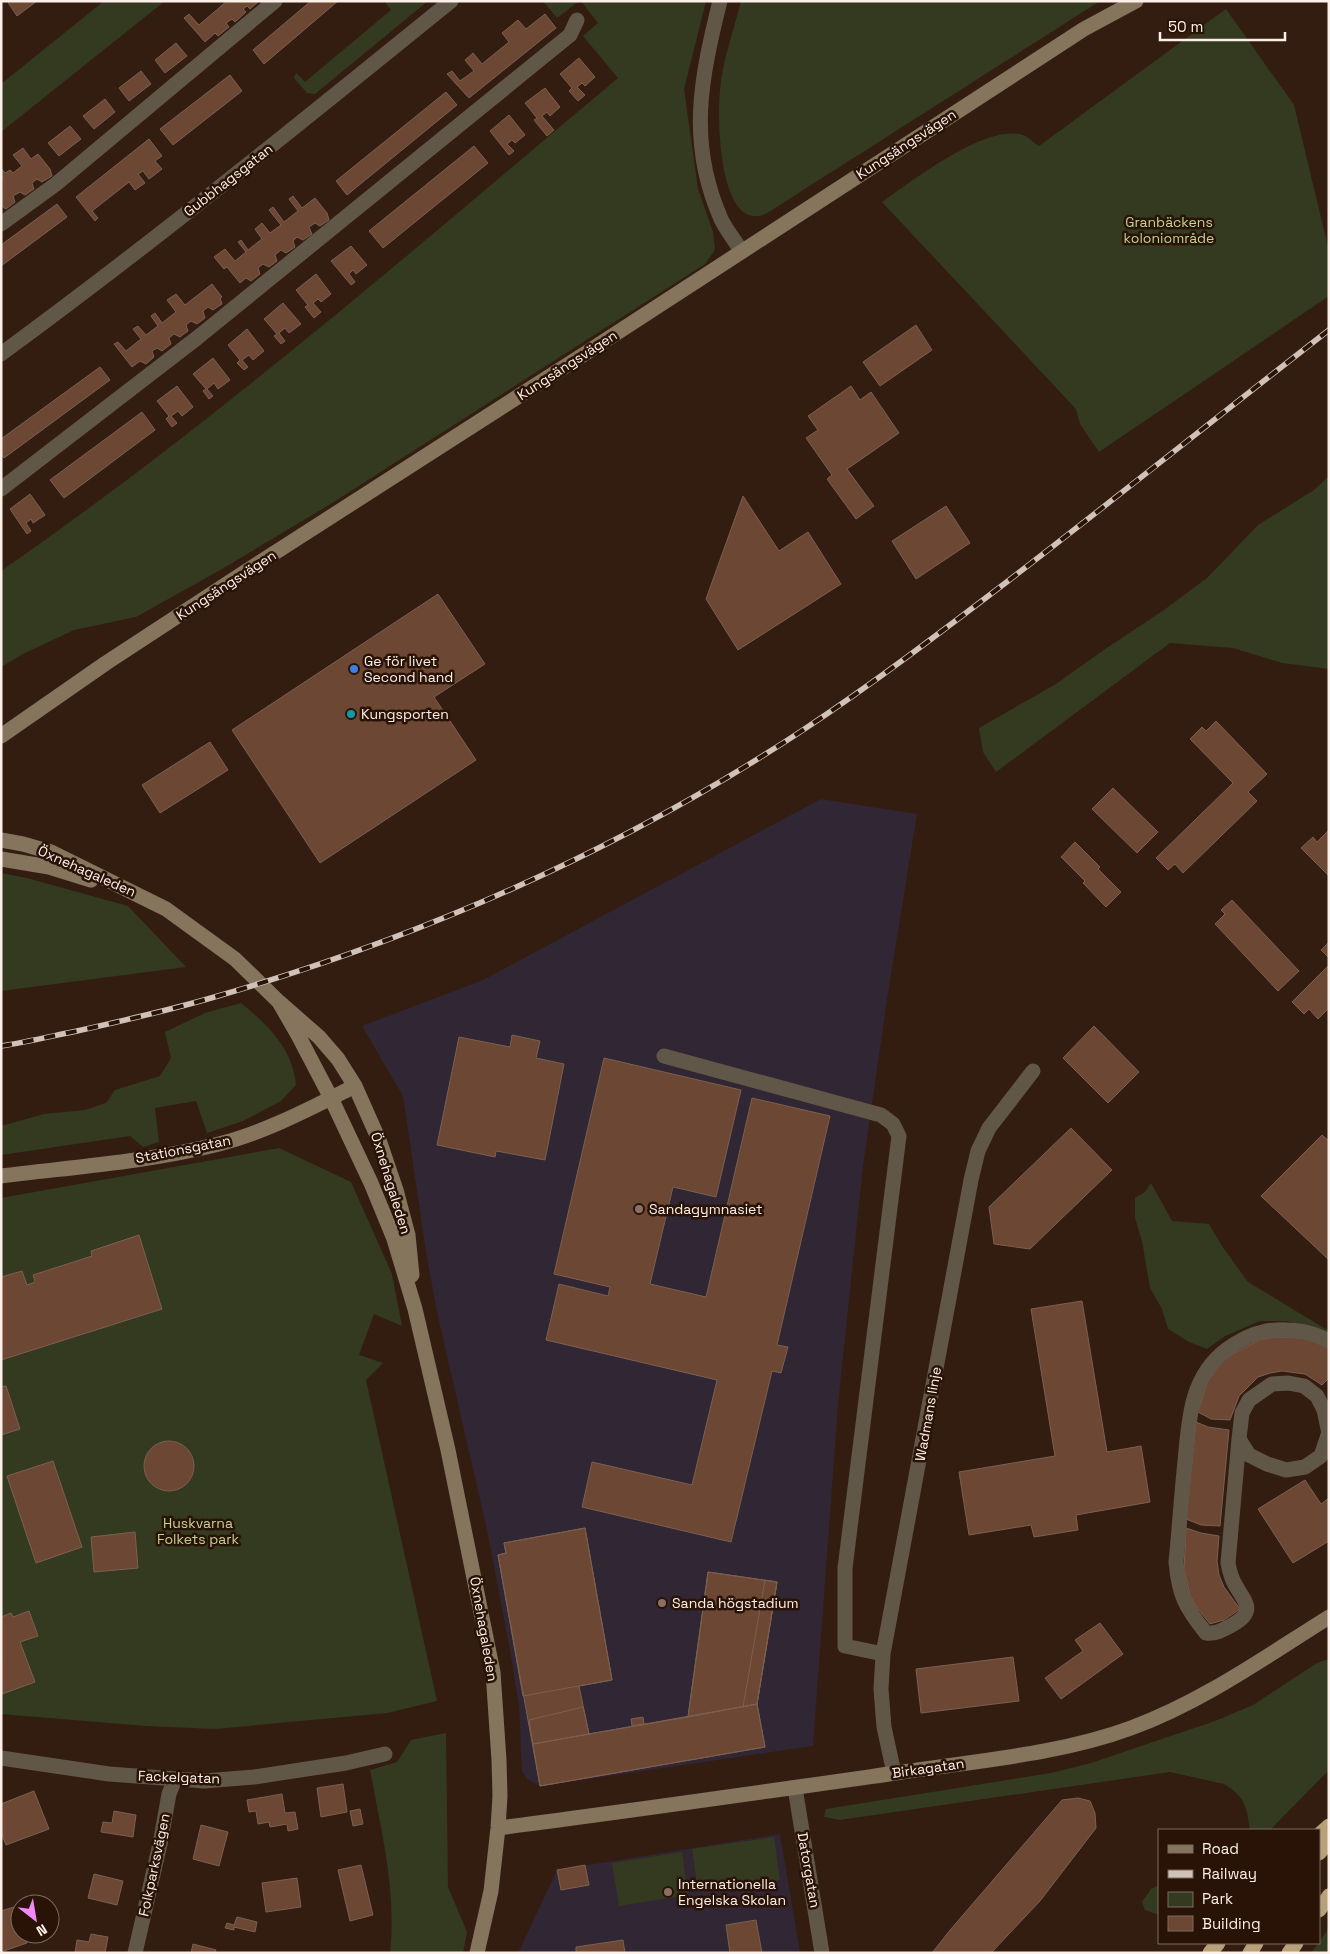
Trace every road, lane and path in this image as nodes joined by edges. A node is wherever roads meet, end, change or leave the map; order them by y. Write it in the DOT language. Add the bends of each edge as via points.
graph roads {
  1 [pos="275,1"];
  2 [pos="451,1"];
  3 [pos="720,1"];
  4 [pos="1136,1"];
  5 [pos="577,20"];
  6 [pos="1,224"];
  7 [pos="741,251"];
  8 [pos="1,354"];
  9 [pos="1,489"];
  10 [pos="1,736"];
  11 [pos="1,829"];
  12 [pos="1,840"];
  13 [pos="22,844"];
  14 [pos="1,859"];
  15 [pos="143,896"];
  16 [pos="279,1002"];
  17 [pos="664,1056"];
  18 [pos="1033,1071"];
  19 [pos="355,1086"];
  20 [pos="331,1098"];
  21 [pos="1,1176"];
  22 [pos="415,1309"];
  23 [pos="1329,1341"];
  24 [pos="1329,1432"];
  25 [pos="1239,1439"];
  26 [pos="1329,1617"];
  27 [pos="883,1654"];
  28 [pos="385,1754"];
  29 [pos="1,1758"];
  30 [pos="894,1773"];
  31 [pos="174,1779"];
  32 [pos="795,1788"];
  33 [pos="498,1828"];
  34 [pos="1329,1841"];
  35 [pos="1320,1853"];
  36 [pos="1329,1896"];
  37 [pos="1320,1909"];
  38 [pos="135,1953"];
  39 [pos="477,1953"];
  40 [pos="822,1953"];
  1 -- 6 [label="street" via="56,184"];
  2 -- 8 [label="street, Gubbhagsgatan" via="276,143"];
  3 -- 7 [label="street" via="705,62 699,121 705,172 722,220"];
  4 -- 7 [label="street, Kungsängsvägen" via="1084,28"];
  5 -- 9 [label="street" via="570,35 347,218"];
  7 -- 10 [label="street, Kungsängsvägen" via="248,570"];
  11 -- 13 [label="street"];
  12 -- 13 [label="street, Öxnehagaleden"];
  13 -- 15 [label="street, Öxnehagaleden" via="51,852"];
  14 -- 15 [label="street, Öxnehagaleden" via="50,867"];
  15 -- 16 [label="street, Öxnehagaleden" via="166,908 235,959"];
  16 -- 19 [label="street, Öxnehagaleden" via="319,1037"];
  16 -- 20 [label="street, Öxnehagaleden"];
  17 -- 27 [label="street" via="881,1115 893,1124 898,1136 845,1568 845,1646"];
  18 -- 27 [label="street, Wadmans linje" via="989,1128 978,1152"];
  19 -- 20 [label="street, Stationsgatan"];
  19 -- 22 [label="street, Öxnehagaleden" via="380,1140 396,1190 408,1235"];
  20 -- 21 [label="street, Stationsgatan" via="246,1136 201,1148"];
  20 -- 22 [label="street, Öxnehagaleden" via="391,1231"];
  22 -- 33 [label="street, Öxnehagaleden" via="448,1450 493,1672 499,1760"];
  23 -- 25 [label="street" via="1307,1332 1283,1329 1256,1333 1235,1343 1214,1359 1198,1384 1190,1411 1176,1562 1178,1587 1190,1613 1206,1633 1222,1630 1243,1619 1247,1612 1246,1600 1232,1579 1228,1563"];
  24 -- 25 [label="street" via="1321,1456 1305,1467 1286,1470 1249,1456"];
  24 -- 25 [label="street" via="1317,1396 1304,1386 1272,1384 1249,1400 1242,1413"];
  26 -- 30 [label="street, Birkagatan" via="1215,1688 1132,1728 1088,1742"];
  27 -- 30 [label="street, Wadmans linje" via="884,1727"];
  28 -- 31 [label="street, Fackelgatan" via="254,1777 204,1781"];
  29 -- 31 [label="street, Fackelgatan" via="109,1774"];
  30 -- 32 [label="street, Birkagatan"];
  31 -- 38 [label="street, Folkparksvägen"];
  32 -- 33 [label="street, Birkagatan"];
  32 -- 40 [label="street, Datorgatan"];
  33 -- 39 [label="street, Öxnehagaleden" via="491,1891"];
  34 -- 35 [label="highway"];
  36 -- 37 [label="highway"];
}
